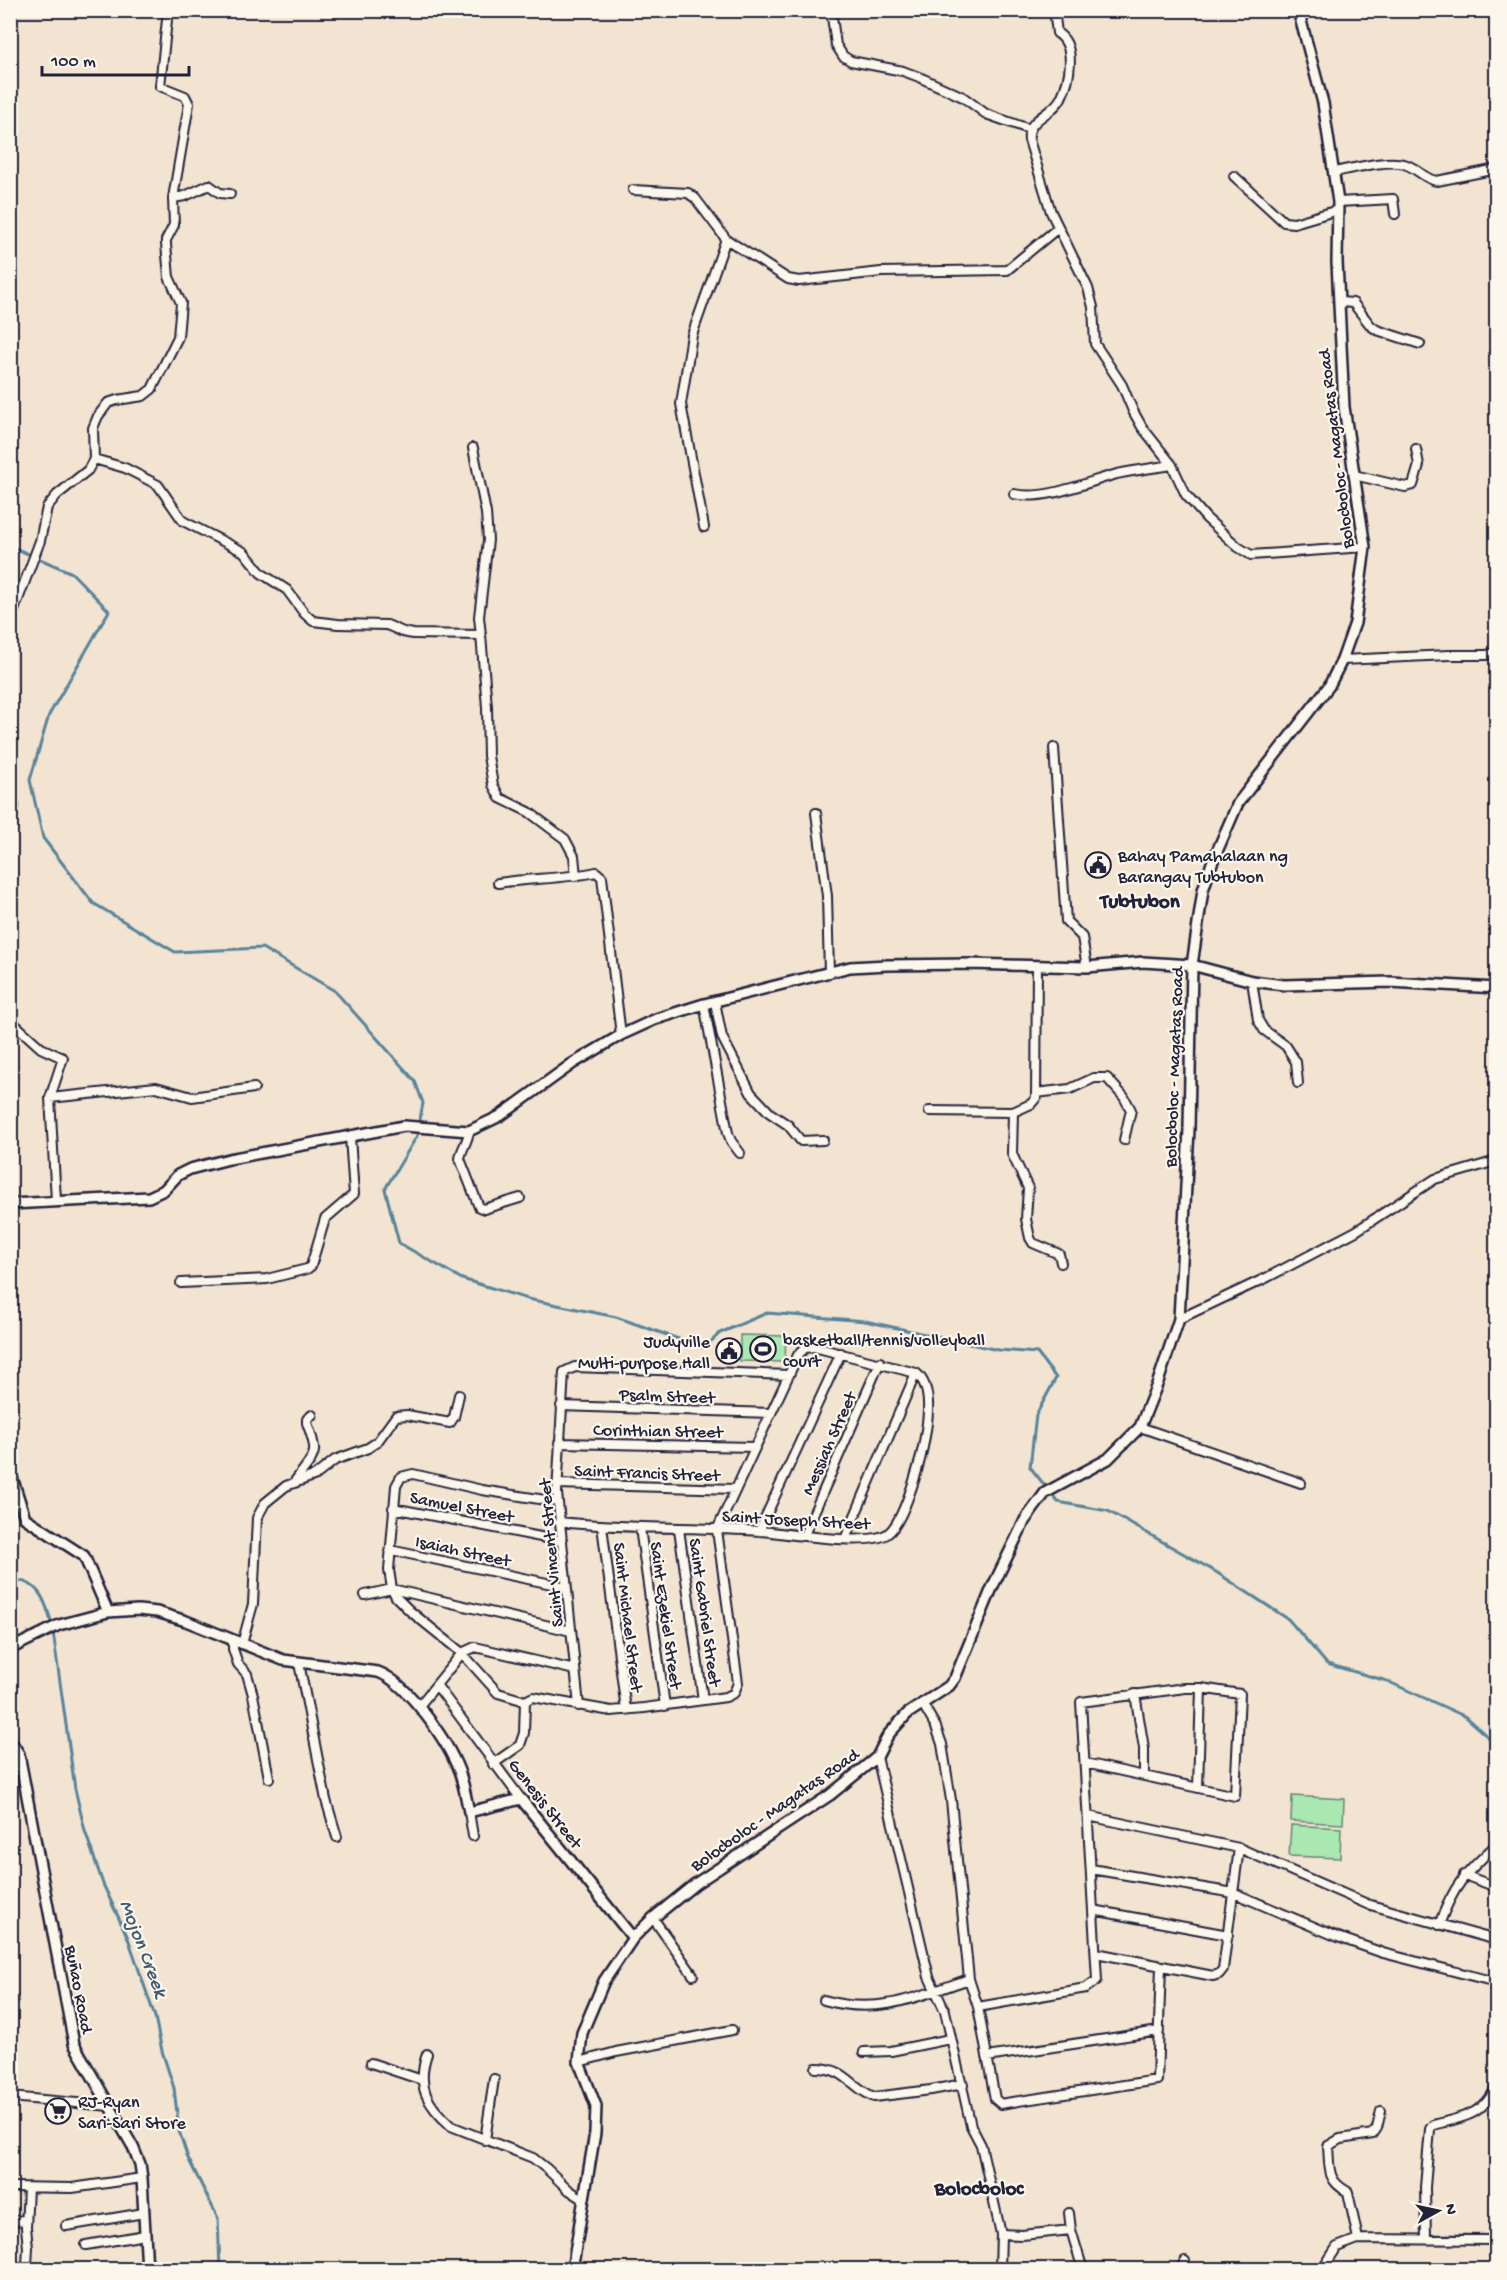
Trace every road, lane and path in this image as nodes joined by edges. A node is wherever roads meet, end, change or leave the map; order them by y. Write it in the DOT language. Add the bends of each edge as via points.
graph roads {
  1 [pos="168,10"];
  2 [pos="831,10"];
  3 [pos="1054,10"];
  4 [pos="1298,10"];
  5 [pos="1029,129"];
  6 [pos="1497,167"];
  7 [pos="1334,172"];
  8 [pos="1234,176"];
  9 [pos="633,190"];
  10 [pos="230,194"];
  11 [pos="173,198"];
  12 [pos="1338,206"];
  13 [pos="1395,214"];
  14 [pos="1058,228"];
  15 [pos="726,239"];
  16 [pos="1340,302"];
  17 [pos="1420,344"];
  18 [pos="473,448"];
  19 [pos="1416,448"];
  20 [pos="94,459"];
  21 [pos="1172,465"];
  22 [pos="1354,475"];
  23 [pos="1014,494"];
  24 [pos="704,527"];
  25 [pos="1365,547"];
  26 [pos="10,621"];
  27 [pos="481,635"];
  28 [pos="1497,652"];
  29 [pos="1342,660"];
  30 [pos="1054,748"];
  31 [pos="10,780"];
  32 [pos="816,813"];
  33 [pos="10,814"];
  34 [pos="576,876"];
  35 [pos="498,883"];
  36 [pos="1192,965"];
  37 [pos="1037,967"];
  38 [pos="1088,967"];
  39 [pos="829,973"];
  40 [pos="1252,981"];
  41 [pos="1497,988"];
  42 [pos="715,1002"];
  43 [pos="704,1004"];
  44 [pos="10,1020"];
  45 [pos="621,1035"];
  46 [pos="1298,1083"];
  47 [pos="254,1088"];
  48 [pos="1036,1093"];
  49 [pos="50,1098"];
  50 [pos="929,1111"];
  51 [pos="1013,1112"];
  52 [pos="469,1131"];
  53 [pos="350,1137"];
  54 [pos="823,1140"];
  55 [pos="1124,1140"];
  56 [pos="740,1153"];
  57 [pos="1497,1161"];
  58 [pos="520,1198"];
  59 [pos="56,1200"];
  60 [pos="10,1204"];
  61 [pos="1061,1263"];
  62 [pos="181,1283"];
  63 [pos="1179,1319"];
  64 [pos="841,1353"];
  65 [pos="880,1362"];
  66 [pos="916,1373"];
  67 [pos="789,1375"];
  68 [pos="459,1395"];
  69 [pos="561,1406"];
  70 [pos="771,1413"];
  71 [pos="312,1415"];
  72 [pos="1140,1427"];
  73 [pos="559,1443"];
  74 [pos="755,1447"];
  75 [pos="10,1471"];
  76 [pos="294,1482"];
  77 [pos="1301,1483"];
  78 [pos="557,1484"];
  79 [pos="736,1490"];
  80 [pos="558,1502"];
  81 [pos="393,1508"];
  82 [pos="559,1522"];
  83 [pos="602,1526"];
  84 [pos="640,1528"];
  85 [pos="679,1529"];
  86 [pos="717,1530"];
  87 [pos="759,1531"];
  88 [pos="804,1535"];
  89 [pos="845,1539"];
  90 [pos="561,1541"];
  91 [pos="390,1550"];
  92 [pos="566,1587"];
  93 [pos="392,1589"];
  94 [pos="365,1595"];
  95 [pos="108,1612"];
  96 [pos="571,1631"];
  97 [pos="232,1639"];
  98 [pos="242,1644"];
  99 [pos="10,1649"];
  100 [pos="462,1653"];
  101 [pos="299,1663"];
  102 [pos="575,1670"];
  103 [pos="436,1686"];
  104 [pos="1201,1688"];
  105 [pos="1136,1694"];
  106 [pos="703,1700"];
  107 [pos="525,1701"];
  108 [pos="922,1704"];
  109 [pos="419,1706"];
  110 [pos="579,1706"];
  111 [pos="664,1706"];
  112 [pos="626,1710"];
  113 [pos="10,1740"];
  114 [pos="877,1757"];
  115 [pos="1085,1763"];
  116 [pos="494,1764"];
  117 [pos="1144,1776"];
  118 [pos="269,1778"];
  119 [pos="1198,1788"];
  120 [pos="521,1799"];
  121 [pos="469,1812"];
  122 [pos="1088,1816"];
  123 [pos="474,1836"];
  124 [pos="337,1837"];
  125 [pos="1497,1845"];
  126 [pos="1239,1848"];
  127 [pos="1091,1869"];
  128 [pos="1464,1875"];
  129 [pos="1497,1887"];
  130 [pos="1234,1893"];
  131 [pos="1093,1910"];
  132 [pos="652,1918"];
  133 [pos="1439,1925"];
  134 [pos="1228,1935"];
  135 [pos="633,1938"];
  136 [pos="1497,1940"];
  137 [pos="1096,1953"];
  138 [pos="1161,1966"];
  139 [pos="693,1975"];
  140 [pos="969,1979"];
  141 [pos="1497,1982"];
  142 [pos="934,1991"];
  143 [pos="824,2000"];
  144 [pos="978,2007"];
  145 [pos="732,2030"];
  146 [pos="1159,2031"];
  147 [pos="950,2039"];
  148 [pos="864,2052"];
  149 [pos="427,2054"];
  150 [pos="987,2057"];
  151 [pos="579,2062"];
  152 [pos="371,2063"];
  153 [pos="816,2068"];
  154 [pos="494,2079"];
  155 [pos="422,2080"];
  156 [pos="963,2084"];
  157 [pos="1495,2089"];
  158 [pos="10,2097"];
  159 [pos="110,2106"];
  160 [pos="1381,2111"];
  161 [pos="485,2140"];
  162 [pos="142,2178"];
  163 [pos="10,2187"];
  164 [pos="28,2188"];
  165 [pos="583,2199"];
  166 [pos="144,2213"];
  167 [pos="1069,2213"];
  168 [pos="26,2220"];
  169 [pos="10,2221"];
  170 [pos="66,2226"];
  171 [pos="1071,2230"];
  172 [pos="1001,2234"];
  173 [pos="145,2235"];
  174 [pos="1426,2238"];
  175 [pos="1358,2240"];
  176 [pos="1497,2240"];
  177 [pos="86,2245"];
  178 [pos="1185,2261"];
  179 [pos="20,2270"];
  180 [pos="147,2270"];
  181 [pos="572,2270"];
  182 [pos="1000,2270"];
  183 [pos="1083,2270"];
  184 [pos="1180,2270"];
  185 [pos="1322,2270"];
  1 -- 11 [label="street" via="160,86 184,96 189,104"];
  2 -- 5 [label="street" via="836,45 851,61 919,77 963,97 986,114"];
  3 -- 5 [label="street" via="1057,33 1070,52 1068,72 1061,99"];
  4 -- 7 [label="street, Bolocboloc - Magatas Road" via="1323,103"];
  5 -- 14 [label="street" via="1029,140"];
  6 -- 7 [label="street" via="1443,181 1431,180 1405,164"];
  7 -- 12 [label="street, Bolocboloc - Magatas Road"];
  8 -- 12 [label="street" via="1284,222 1294,223"];
  9 -- 15 [label="street" via="688,193"];
  10 -- 11 [label="street" via="219,193 209,185"];
  11 -- 20 [label="street" via="174,225 166,244 169,277 181,303 178,337 152,389 143,396 108,403 98,416 93,428"];
  12 -- 13 [label="street" via="1393,199"];
  12 -- 16 [label="street, Bolocboloc - Magatas Road"];
  14 -- 15 [label="street" via="1007,270 881,272 799,281 788,279"];
  14 -- 21 [label="street" via="1088,288 1095,344 1142,427"];
  15 -- 24 [label="street" via="692,335 681,404"];
  16 -- 17 [label="street" via="1356,305 1377,330"];
  16 -- 22 [label="street, Bolocboloc - Magatas Road" via="1344,407"];
  18 -- 27 [label="street" via="488,540 479,617"];
  19 -- 22 [label="street" via="1419,465 1413,485 1405,487"];
  20 -- 26 [label="street" via="88,470 47,507 32,563"];
  20 -- 27 [label="street" via="125,468 158,485 183,521 244,552 261,573 287,590 313,621 387,625 413,634"];
  21 -- 23 [label="street" via="1041,495"];
  21 -- 25 [label="street" via="1186,495 1206,518 1251,555"];
  22 -- 25 [label="street, Bolocboloc - Magatas Road"];
  25 -- 29 [label="street, Bolocboloc - Magatas Road" via="1355,623"];
  27 -- 34 [label="street" via="488,756 495,792 565,838 574,856"];
  28 -- 29 [label="street"];
  29 -- 36 [label="street, Bolocboloc - Magatas Road" via="1329,686 1238,803 1203,890"];
  30 -- 38 [label="street" via="1066,921 1082,937"];
  31 -- 33 [label="street" via="14,807"];
  32 -- 39 [label="street" via="828,896"];
  34 -- 35 [label="street"];
  34 -- 45 [label="street" via="596,872 602,877"];
  36 -- 38 [label="street" via="1143,962"];
  36 -- 40 [label="street"];
  36 -- 63 [label="street, Bolocboloc - Magatas Road" via="1189,1129"];
  37 -- 38 [label="street"];
  37 -- 39 [label="street" via="887,965"];
  37 -- 48 [label="street"];
  39 -- 42 [label="street"];
  40 -- 41 [label="street"];
  40 -- 46 [label="street" via="1258,1020 1264,1030 1286,1046 1296,1062"];
  42 -- 43 [label="street"];
  42 -- 54 [label="street" via="722,1037 751,1093 801,1141"];
  43 -- 45 [label="street"];
  43 -- 56 [label="street" via="728,1133"];
  44 -- 49 [label="street" via="41,1048 63,1058"];
  45 -- 52 [label="street" via="572,1064 500,1116"];
  47 -- 49 [label="street" via="192,1097 156,1087"];
  48 -- 51 [label="street" via="1034,1102"];
  48 -- 55 [label="street" via="1070,1089 1094,1078 1107,1078 1131,1110"];
  49 -- 59 [label="street"];
  50 -- 51 [label="street"];
  51 -- 61 [label="street" via="1012,1154 1028,1188 1026,1219 1030,1238 1059,1254"];
  52 -- 53 [label="street" via="404,1126"];
  52 -- 58 [label="street" via="460,1159 479,1207 484,1209"];
  53 -- 59 [label="street" via="190,1169 149,1197"];
  53 -- 62 [label="street" via="354,1194 325,1219 311,1266 267,1279"];
  57 -- 63 [label="street" via="1435,1179 1356,1231"];
  59 -- 60 [label="street"];
  63 -- 72 [label="street, Bolocboloc - Magatas Road"];
  64 -- 65 [label="street"];
  64 -- 67 [label="street" via="805,1348"];
  64 -- 87 [label="street"];
  65 -- 66 [label="street"];
  65 -- 88 [label="street, Messiah Street"];
  66 -- 89 [label="street"];
  66 -- 89 [label="street, Saint Joseph Street" via="925,1382 927,1415 919,1466 909,1493 890,1532 873,1539"];
  67 -- 69 [label="street, Saint Vincent Street" via="575,1367 563,1375"];
  67 -- 70 [label="street"];
  68 -- 76 [label="street" via="450,1423 396,1416 368,1448"];
  69 -- 70 [label="street, Psalm Street"];
  69 -- 73 [label="street, Saint Vincent Street"];
  70 -- 74 [label="street"];
  71 -- 76 [label="street" via="307,1423 315,1453"];
  72 -- 77 [label="street"];
  72 -- 108 [label="street, Bolocboloc - Magatas Road" via="1107,1459 1045,1493 1025,1520 955,1678"];
  73 -- 74 [label="street, Corinthian Street"];
  73 -- 78 [label="street, Saint Vincent Street"];
  74 -- 79 [label="street"];
  75 -- 95 [label="street" via="25,1518 84,1556"];
  76 -- 98 [label="street" via="265,1503 257,1518 253,1604"];
  78 -- 79 [label="street, Saint Francis Street"];
  78 -- 80 [label="street, Saint Vincent Street"];
  79 -- 86 [label="street"];
  80 -- 81 [label="street" via="413,1474 398,1481"];
  80 -- 82 [label="street, Saint Vincent Street"];
  81 -- 90 [label="street, Samuel Street"];
  81 -- 91 [label="street"];
  82 -- 83 [label="street, Saint Joseph Street"];
  82 -- 90 [label="street, Saint Vincent Street"];
  83 -- 84 [label="street, Saint Joseph Street"];
  83 -- 112 [label="street, Saint Michael Street"];
  84 -- 85 [label="street, Saint Joseph Street"];
  84 -- 111 [label="street, Saint Ezekiel Street"];
  85 -- 86 [label="street, Saint Joseph Street"];
  85 -- 106 [label="street, Saint Gabriel Street"];
  86 -- 87 [label="street, Saint Joseph Street"];
  86 -- 106 [label="street" via="738,1683 731,1695"];
  87 -- 88 [label="street, Saint Joseph Street"];
  88 -- 89 [label="street, Saint Joseph Street"];
  90 -- 92 [label="street, Saint Vincent Street"];
  91 -- 92 [label="street, Isaiah Street"];
  91 -- 93 [label="street"];
  92 -- 96 [label="street, Saint Vincent Street"];
  93 -- 94 [label="street"];
  93 -- 96 [label="street"];
  93 -- 100 [label="street" via="410,1611"];
  95 -- 97 [label="street" via="157,1612"];
  95 -- 99 [label="street" via="59,1625"];
  96 -- 102 [label="street, Saint Vincent Street"];
  97 -- 98 [label="street"];
  97 -- 118 [label="street" via="238,1664 248,1674"];
  98 -- 101 [label="street"];
  100 -- 102 [label="street" via="480,1647"];
  100 -- 103 [label="street"];
  100 -- 107 [label="street" via="498,1693"];
  101 -- 109 [label="street" via="378,1671 395,1680"];
  101 -- 124 [label="street"];
  102 -- 110 [label="street, Saint Vincent Street"];
  103 -- 109 [label="street"];
  103 -- 116 [label="street, Genesis Street"];
  104 -- 105 [label="street"];
  104 -- 119 [label="street"];
  104 -- 119 [label="street" via="1240,1694 1235,1796"];
  105 -- 115 [label="street" via="1081,1702"];
  105 -- 117 [label="street"];
  106 -- 111 [label="street"];
  107 -- 110 [label="street" via="533,1697"];
  107 -- 116 [label="street" via="520,1745"];
  108 -- 114 [label="street, Bolocboloc - Magatas Road" via="888,1735"];
  108 -- 140 [label="street" via="942,1743"];
  109 -- 121 [label="street" via="459,1771"];
  110 -- 112 [label="street"];
  111 -- 112 [label="street"];
  113 -- 159 [label="street, Buñao Road" via="19,1754 74,2044"];
  114 -- 132 [label="street, Bolocboloc - Magatas Road" via="830,1795 695,1884"];
  114 -- 142 [label="street"];
  115 -- 117 [label="street"];
  115 -- 122 [label="street"];
  116 -- 120 [label="street, Genesis Street"];
  117 -- 119 [label="street"];
  120 -- 121 [label="street"];
  120 -- 135 [label="street, Genesis Street"];
  121 -- 123 [label="street"];
  122 -- 126 [label="street"];
  122 -- 127 [label="street"];
  125 -- 128 [label="street"];
  126 -- 130 [label="street"];
  126 -- 133 [label="street" via="1367,1904"];
  127 -- 130 [label="street"];
  127 -- 131 [label="street"];
  128 -- 129 [label="street"];
  128 -- 133 [label="street"];
  130 -- 134 [label="street"];
  130 -- 141 [label="street" via="1383,1953"];
  131 -- 134 [label="street"];
  131 -- 137 [label="street"];
  132 -- 135 [label="street, Bolocboloc - Magatas Road"];
  132 -- 139 [label="street"];
  133 -- 136 [label="street"];
  134 -- 138 [label="street" via="1223,1969 1216,1976"];
  135 -- 151 [label="street, Bolocboloc - Magatas Road" via="604,1981 582,2033"];
  137 -- 138 [label="street"];
  137 -- 144 [label="street" via="1097,1980 1090,1986"];
  138 -- 146 [label="street"];
  140 -- 142 [label="street"];
  140 -- 144 [label="street"];
  142 -- 143 [label="street" via="887,2004 859,2006"];
  142 -- 147 [label="street" via="945,2011"];
  144 -- 150 [label="street"];
  145 -- 151 [label="street"];
  146 -- 150 [label="street"];
  146 -- 150 [label="street" via="1157,2080 1018,2102 1001,2104 995,2099"];
  147 -- 148 [label="street" via="891,2051"];
  147 -- 156 [label="street"];
  149 -- 155 [label="street"];
  151 -- 165 [label="street" via="596,2106"];
  152 -- 155 [label="street"];
  153 -- 156 [label="street" via="838,2072 874,2097"];
  154 -- 161 [label="street"];
  155 -- 161 [label="street" via="427,2099 440,2116 451,2126"];
  156 -- 172 [label="street"];
  157 -- 174 [label="street" via="1486,2106 1478,2111 1430,2129"];
  158 -- 159 [label="street"];
  159 -- 162 [label="street, Buñao Road" via="133,2147"];
  160 -- 175 [label="street" via="1373,2133 1340,2139 1328,2146 1332,2180 1348,2192"];
  161 -- 165 [label="street" via="533,2158"];
  162 -- 164 [label="street" via="72,2188"];
  162 -- 166 [label="street, Buñao Road"];
  163 -- 164 [label="street"];
  164 -- 168 [label="street"];
  165 -- 181 [label="street"];
  166 -- 170 [label="street"];
  166 -- 173 [label="street, Buñao Road"];
  167 -- 171 [label="street"];
  168 -- 169 [label="street"];
  168 -- 179 [label="street" via="27,2265"];
  171 -- 172 [label="street"];
  171 -- 183 [label="street"];
  172 -- 182 [label="street"];
  173 -- 177 [label="street"];
  173 -- 180 [label="street, Buñao Road"];
  174 -- 175 [label="street"];
  174 -- 176 [label="street"];
  175 -- 185 [label="street" via="1337,2247"];
  178 -- 184 [label="street"];
}
